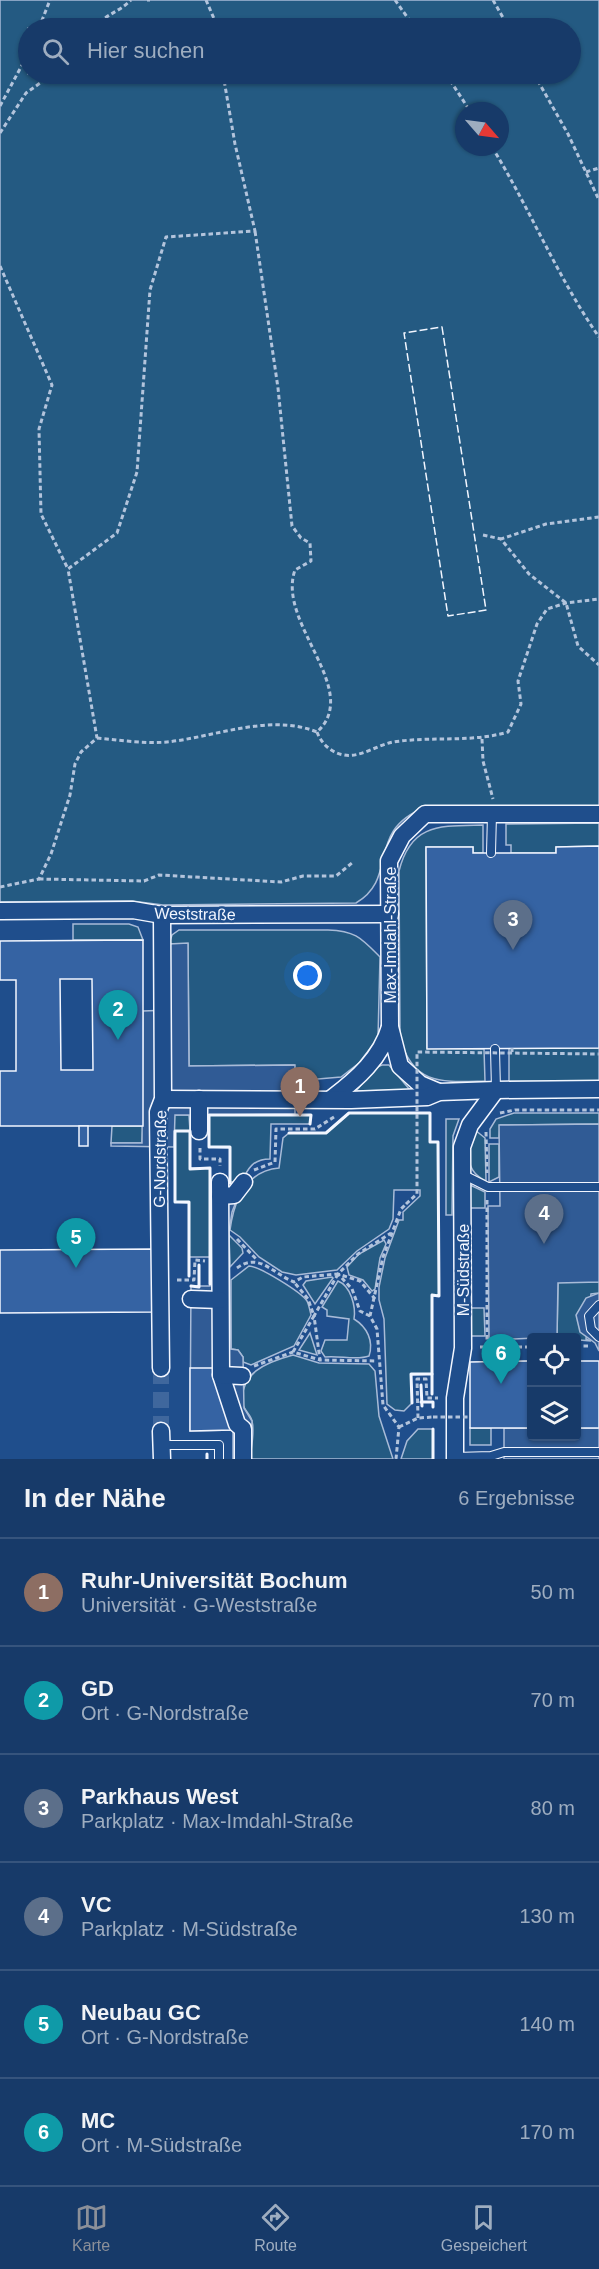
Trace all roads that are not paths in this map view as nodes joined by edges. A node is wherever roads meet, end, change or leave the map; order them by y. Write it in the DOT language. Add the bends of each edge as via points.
graph roads {
  1 [pos="493,814"];
  2 [pos="599,814"];
  3 [pos="491,853"];
  4 [pos="0,911"];
  5 [pos="390,914"];
  6 [pos="162,915"];
  7 [pos="390,1027"];
  8 [pos="495,1048"];
  9 [pos="599,1089"];
  10 [pos="496,1090"];
  11 [pos="439,1092"];
  12 [pos="332,1098"];
  13 [pos="163,1099"];
  14 [pos="199,1099"];
  15 [pos="200,1139"];
  16 [pos="462,1174"];
  17 [pos="244,1182"];
  18 [pos="599,1187"];
  19 [pos="599,1305"];
  20 [pos="599,1337"];
  21 [pos="161,1368"];
  22 [pos="247,1372"];
  23 [pos="220,1375"];
  24 [pos="161,1445"];
  25 [pos="599,1452"];
  26 [pos="455,1458"];
  27 [pos="219,1459"];
  28 [pos="243,1459"];
  1 -- 2 [label="street, Max-Imdahl-Straße"];
  1 -- 3 [label="lane"];
  1 -- 5 [label="street, Max-Imdahl-Straße" via="424,814 402,836 389,861"];
  4 -- 6 [label="street, Weststraße" via="133,910"];
  5 -- 6 [label="street, Weststraße"];
  5 -- 7 [label="street, Max-Imdahl-Straße"];
  6 -- 13 [label="street, G-Nordstraße"];
  7 -- 11 [label="street, Max-Imdahl-Straße" via="400,1066 420,1084"];
  7 -- 12 [label="street, Max-Imdahl-Straße" via="384,1046 356,1080"];
  8 -- 10 [label="lane"];
  9 -- 10 [label="street"];
  10 -- 11 [label="street"];
  10 -- 16 [label="street, M-Südstraße" via="472,1122 462,1146"];
  11 -- 12 [label="street" via="427,1097"];
  12 -- 14 [label="street"];
  13 -- 14 [label="street"];
  13 -- 21 [label="street, G-Nordstraße" via="158,1112"];
  14 -- 15 [label="street"];
  16 -- 18 [label="lane" via="488,1187"];
  16 -- 26 [label="street, M-Südstraße" via="463,1348 455,1398"];
  17 -- 23 [label="street" via="234,1196 220,1182 225,1273 205,1296"];
  19 -- 20 [label="lane" via="589,1316 591,1329"];
  22 -- 23 [label="street"];
  23 -- 28 [label="street" via="237,1424 243,1429"];
  24 -- 27 [label="lane" via="219,1445"];
  25 -- 26 [label="lane" via="504,1452"];
}
